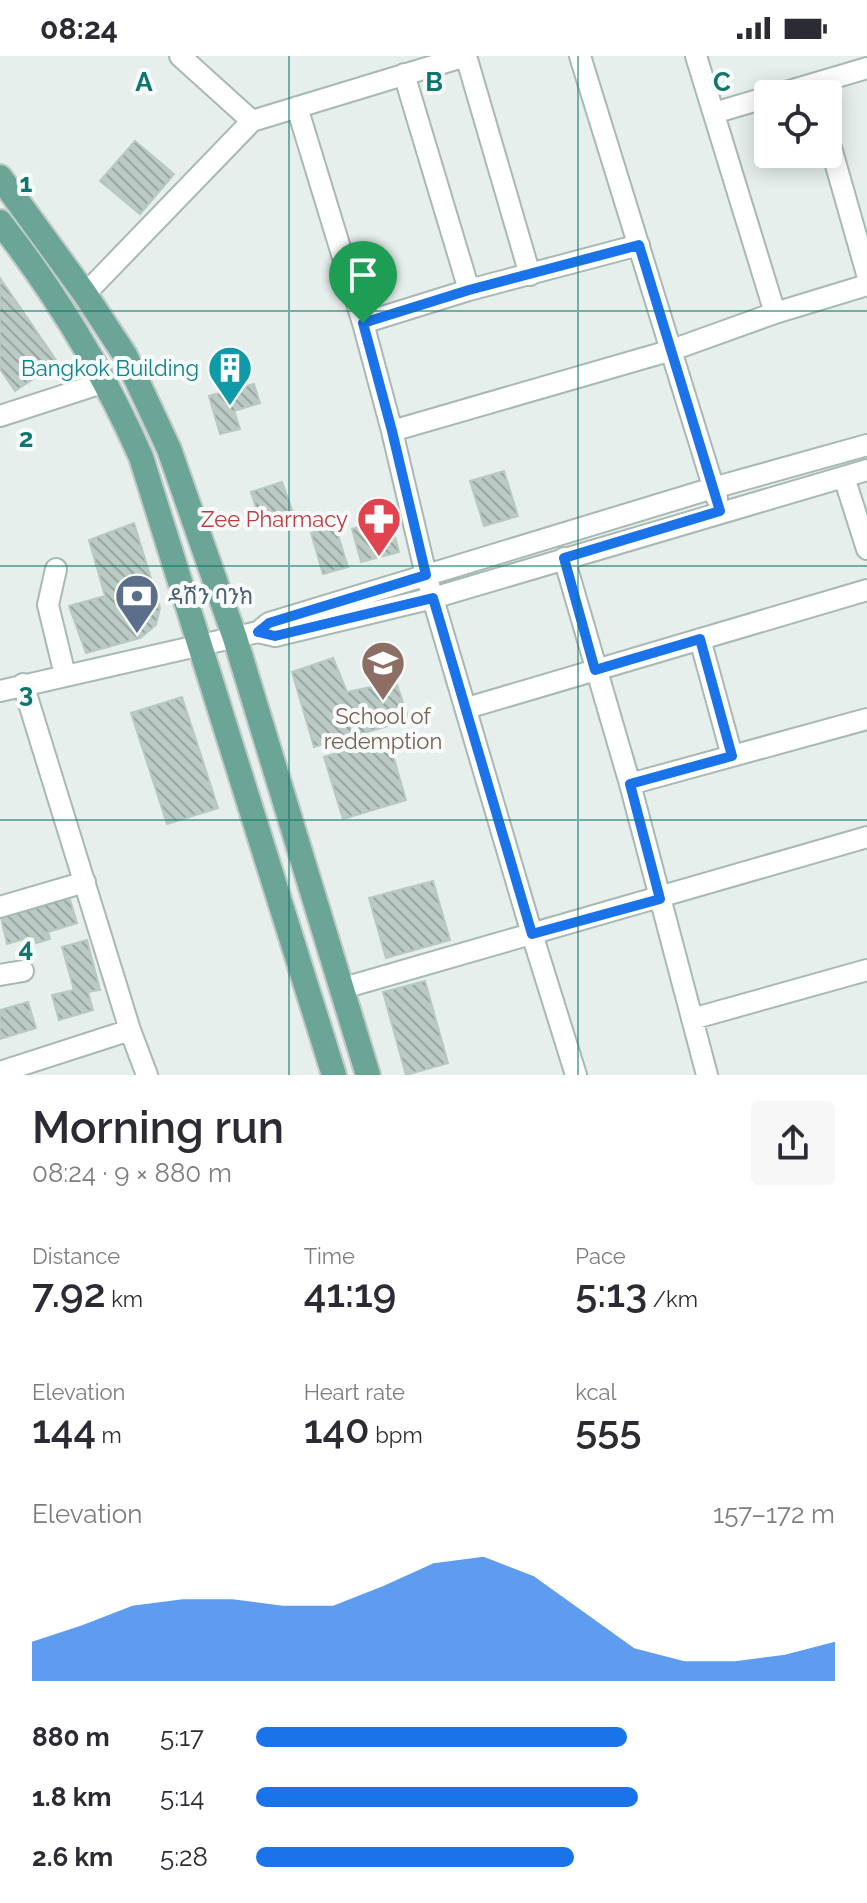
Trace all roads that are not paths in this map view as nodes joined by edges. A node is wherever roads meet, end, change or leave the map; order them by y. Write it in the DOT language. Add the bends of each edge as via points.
graph roads {
  1 [pos="180,56"];
  2 [pos="580,56"];
  3 [pos="696,56"];
  4 [pos="867,68"];
  5 [pos="404,74"];
  6 [pos="837,80"];
  7 [pos="754,101"];
  8 [pos="297,107"];
  9 [pos="714,113"];
  10 [pos="252,121"];
  11 [pos="837,168"];
  12 [pos="0,177"];
  13 [pos="0,222"];
  14 [pos="639,245"];
  15 [pos="867,274"];
  16 [pos="530,275"];
  17 [pos="867,285"];
  18 [pos="469,290"];
  19 [pos="85,294"];
  20 [pos="775,313"];
  21 [pos="363,323"];
  22 [pos="672,350"];
  23 [pos="105,382"];
  24 [pos="0,416"];
  25 [pos="392,431"];
  26 [pos="867,445"];
  27 [pos="867,470"];
  28 [pos="844,477"];
  29 [pos="713,488"];
  30 [pos="720,511"];
  31 [pos="867,549"];
  32 [pos="564,558"];
  33 [pos="56,569"];
  34 [pos="426,575"];
  35 [pos="867,590"];
  36 [pos="433,598"];
  37 [pos="246,635"];
  38 [pos="700,639"];
  39 [pos="201,646"];
  40 [pos="595,670"];
  41 [pos="65,675"];
  42 [pos="23,684"];
  43 [pos="0,691"];
  44 [pos="467,708"];
  45 [pos="867,719"];
  46 [pos="732,756"];
  47 [pos="630,784"];
  48 [pos="867,837"];
  49 [pos="85,882"];
  50 [pos="660,899"];
  51 [pos="0,907"];
  52 [pos="532,934"];
  53 [pos="867,970"];
  54 [pos="23,971"];
  55 [pos="0,975"];
  56 [pos="340,989"];
  57 [pos="692,1019"];
  58 [pos="130,1030"];
  59 [pos="0,1072"];
  60 [pos="147,1075"];
  61 [pos="334,1075"];
  62 [pos="368,1075"];
  63 [pos="576,1075"];
  64 [pos="707,1075"];
  1 -- 10 [label="street"];
  2 -- 14 [label="street"];
  3 -- 9 [label="street"];
  4 -- 6 [label="street"];
  5 -- 8 [label="street"];
  5 -- 16 [label="street" via="466,56"];
  5 -- 18 [label="street"];
  7 -- 9 [label="street"];
  8 -- 10 [label="street"];
  8 -- 21 [label="street"];
  9 -- 20 [label="street"];
  10 -- 19 [label="street"];
  11 -- 15 [label="street"];
  12 -- 19 [label="main road"];
  13 -- 23 [label="main road"];
  14 -- 16 [label="street"];
  14 -- 22 [label="street"];
  16 -- 18 [label="street"];
  17 -- 20 [label="street"];
  18 -- 21 [label="street"];
  19 -- 37 [label="main road" via="125,355"];
  20 -- 22 [label="street"];
  21 -- 25 [label="street"];
  22 -- 25 [label="street"];
  22 -- 29 [label="street"];
  23 -- 24 [label="street"];
  23 -- 39 [label="main road" via="141,457"];
  25 -- 34 [label="street"];
  26 -- 29 [label="street"];
  27 -- 28 [label="street"];
  28 -- 30 [label="street"];
  28 -- 31 [label="street"];
  29 -- 30 [label="street"];
  29 -- 34 [label="street"];
  30 -- 32 [label="street"];
  32 -- 36 [label="street"];
  32 -- 40 [label="street"];
  33 -- 41 [label="street" via="48,605"];
  34 -- 36 [label="street"];
  34 -- 37 [label="street" via="269,623"];
  35 -- 38 [label="street"];
  36 -- 37 [label="street" via="275,636"];
  36 -- 44 [label="street"];
  37 -- 39 [label="street"];
  37 -- 56 [label="main road"];
  38 -- 40 [label="street"];
  38 -- 46 [label="street"];
  39 -- 41 [label="street"];
  39 -- 61 [label="main road"];
  40 -- 44 [label="street"];
  40 -- 47 [label="street"];
  41 -- 42 [label="street"];
  42 -- 43 [label="street"];
  42 -- 49 [label="street"];
  44 -- 52 [label="street"];
  45 -- 46 [label="street"];
  46 -- 47 [label="street"];
  47 -- 50 [label="street"];
  48 -- 50 [label="street"];
  49 -- 51 [label="street"];
  49 -- 58 [label="street"];
  50 -- 52 [label="street"];
  50 -- 57 [label="street"];
  52 -- 56 [label="street"];
  52 -- 63 [label="street"];
  53 -- 57 [label="street"];
  54 -- 55 [label="street"];
  56 -- 62 [label="main road"];
  57 -- 64 [label="street"];
  58 -- 59 [label="street"];
  58 -- 60 [label="street"];
}
